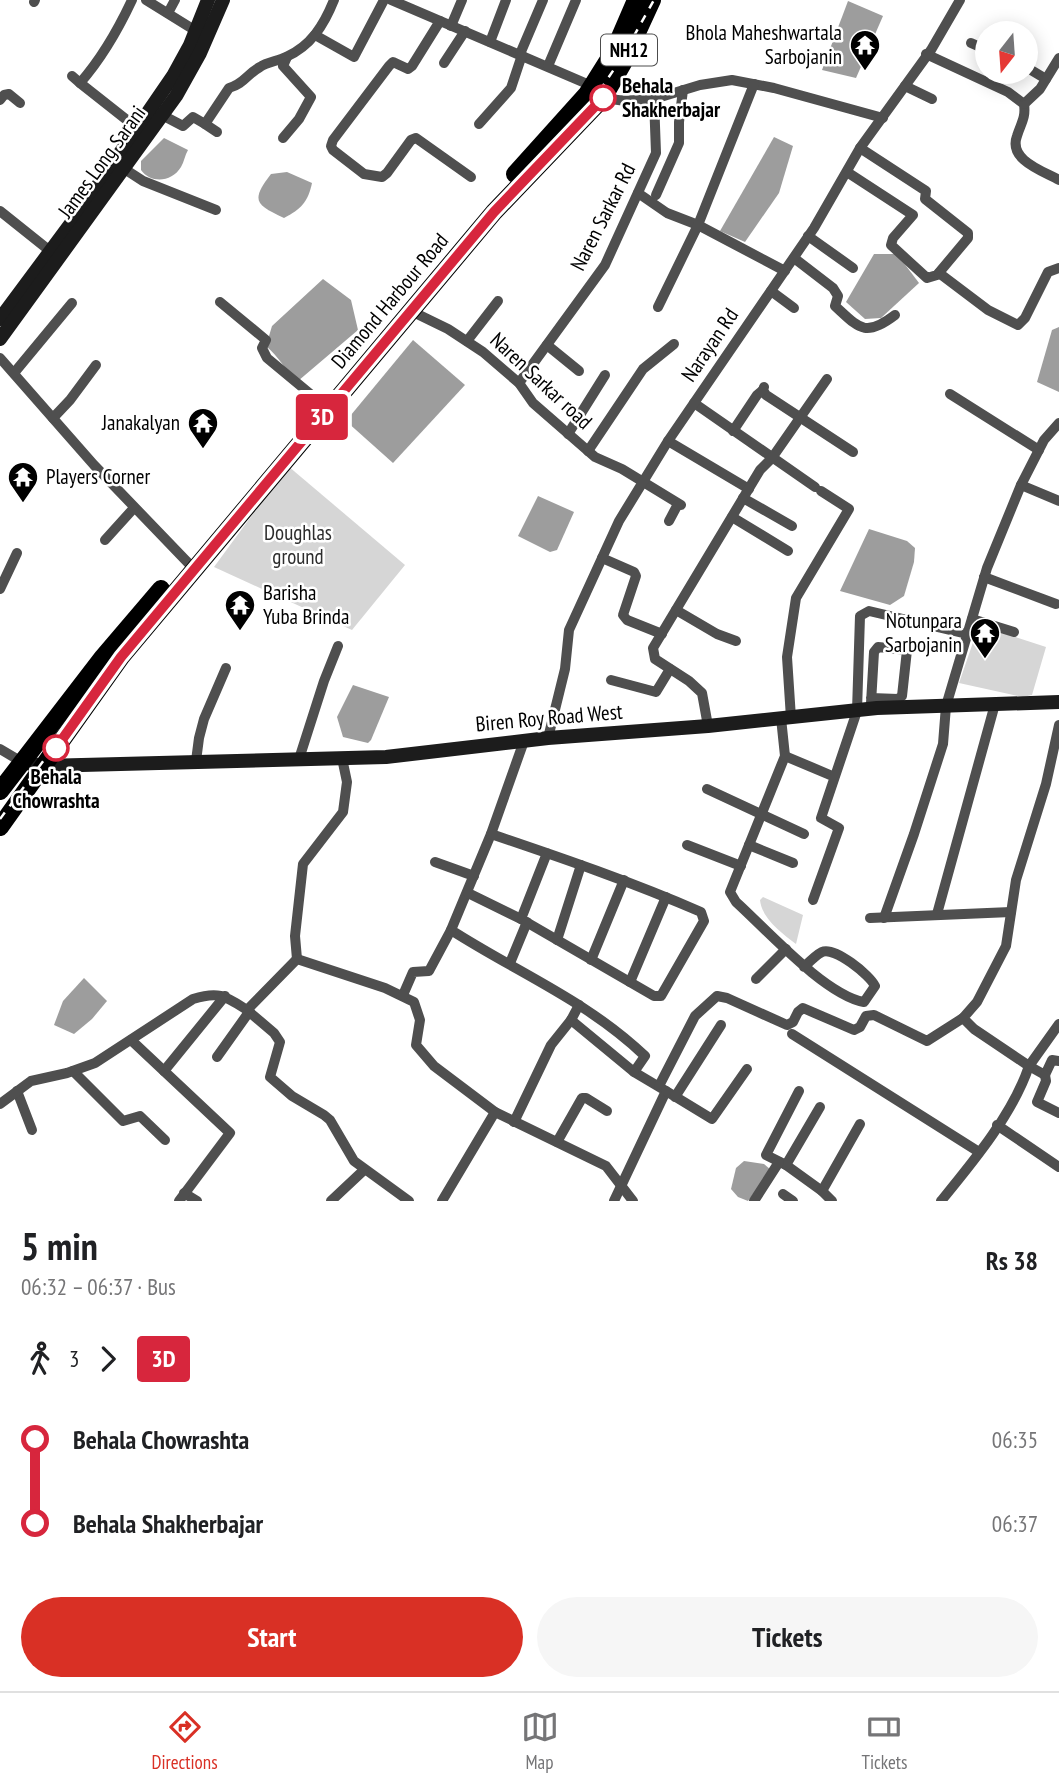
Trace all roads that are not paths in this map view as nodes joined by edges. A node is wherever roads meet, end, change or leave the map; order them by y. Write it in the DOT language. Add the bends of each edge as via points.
graph roads {
  1 [pos="132,0"];
  2 [pos="146,0"];
  3 [pos="175,0"];
  4 [pos="208,0"];
  5 [pos="223,0"];
  6 [pos="334,0"];
  7 [pos="384,0"];
  8 [pos="462,0"];
  9 [pos="506,0"];
  10 [pos="543,0"];
  11 [pos="576,0"];
  12 [pos="636,0"];
  13 [pos="652,0"];
  14 [pos="960,0"];
  15 [pos="395,1"];
  16 [pos="168,13"];
  17 [pos="446,24"];
  18 [pos="196,31"];
  19 [pos="465,31"];
  20 [pos="315,35"];
  21 [pos="490,41"];
  22 [pos="971,43"];
  23 [pos="975,45"];
  24 [pos="926,54"];
  25 [pos="521,55"];
  26 [pos="287,57"];
  27 [pos="1059,58"];
  28 [pos="444,64"];
  29 [pos="548,66"];
  30 [pos="1038,74"];
  31 [pos="1046,79"];
  32 [pos="754,84"];
  33 [pos="905,86"];
  34 [pos="683,90"];
  35 [pos="597,92"];
  36 [pos="654,99"];
  37 [pos="932,99"];
  38 [pos="0,100"];
  39 [pos="20,103"];
  40 [pos="1024,104"];
  41 [pos="162,115"];
  42 [pos="883,118"];
  43 [pos="205,124"];
  44 [pos="479,124"];
  45 [pos="137,128"];
  46 [pos="217,132"];
  47 [pos="283,138"];
  48 [pos="860,148"];
  49 [pos="535,161"];
  50 [pos="123,168"];
  51 [pos="847,172"];
  52 [pos="471,177"];
  53 [pos="1059,180"];
  54 [pos="638,193"];
  55 [pos="656,195"];
  56 [pos="925,199"];
  57 [pos="0,211"];
  58 [pos="216,211"];
  59 [pos="913,215"];
  60 [pos="698,225"];
  61 [pos="808,236"];
  62 [pos="54,254"];
  63 [pos="794,258"];
  64 [pos="853,268"];
  65 [pos="1059,268"];
  66 [pos="785,271"];
  67 [pos="939,273"];
  68 [pos="771,291"];
  69 [pos="498,301"];
  70 [pos="220,302"];
  71 [pos="72,303"];
  72 [pos="657,307"];
  73 [pos="794,308"];
  74 [pos="411,312"];
  75 [pos="895,315"];
  76 [pos="0,319"];
  77 [pos="0,339"];
  78 [pos="467,341"];
  79 [pos="674,344"];
  80 [pos="547,345"];
  81 [pos="0,358"];
  82 [pos="96,365"];
  83 [pos="579,371"];
  84 [pos="14,373"];
  85 [pos="606,375"];
  86 [pos="828,379"];
  87 [pos="519,383"];
  88 [pos="950,394"];
  89 [pos="320,402"];
  90 [pos="694,403"];
  91 [pos="801,417"];
  92 [pos="53,418"];
  93 [pos="1059,424"];
  94 [pos="733,431"];
  95 [pos="568,434"];
  96 [pos="668,441"];
  97 [pos="1039,450"];
  98 [pos="589,451"];
  99 [pos="853,452"];
  100 [pos="772,458"];
  101 [pos="643,483"];
  102 [pos="1021,485"];
  103 [pos="746,493"];
  104 [pos="1059,501"];
  105 [pos="134,508"];
  106 [pos="732,517"];
  107 [pos="668,521"];
  108 [pos="792,526"];
  109 [pos="106,540"];
  110 [pos="788,551"];
  111 [pos="17,553"];
  112 [pos="601,558"];
  113 [pos="190,565"];
  114 [pos="984,577"];
  115 [pos="0,589"];
  116 [pos="1056,604"];
  117 [pos="676,610"];
  118 [pos="972,619"];
  119 [pos="1014,632"];
  120 [pos="662,634"];
  121 [pos="967,634"];
  122 [pos="736,641"];
  123 [pos="338,646"];
  124 [pos="226,668"];
  125 [pos="103,669"];
  126 [pos="670,669"];
  127 [pos="611,680"];
  128 [pos="1059,702"];
  129 [pos="995,704"];
  130 [pos="867,706"];
  131 [pos="946,706"];
  132 [pos="786,718"];
  133 [pos="1059,725"];
  134 [pos="708,726"];
  135 [pos="548,738"];
  136 [pos="524,741"];
  137 [pos="0,749"];
  138 [pos="785,756"];
  139 [pos="342,758"];
  140 [pos="299,759"];
  141 [pos="196,761"];
  142 [pos="22,762"];
  143 [pos="43,766"];
  144 [pos="830,775"];
  145 [pos="2,787"];
  146 [pos="707,789"];
  147 [pos="761,815"];
  148 [pos="0,827"];
  149 [pos="491,834"];
  150 [pos="804,834"];
  151 [pos="687,845"];
  152 [pos="749,845"];
  153 [pos="547,853"];
  154 [pos="435,862"];
  155 [pos="793,863"];
  156 [pos="581,865"];
  157 [pos="741,866"];
  158 [pos="474,876"];
  159 [pos="624,880"];
  160 [pos="468,893"];
  161 [pos="666,897"];
  162 [pos="813,900"];
  163 [pos="1011,912"];
  164 [pos="937,914"];
  165 [pos="870,918"];
  166 [pos="884,918"];
  167 [pos="524,920"];
  168 [pos="451,930"];
  169 [pos="556,940"];
  170 [pos="786,950"];
  171 [pos="297,959"];
  172 [pos="591,960"];
  173 [pos="510,963"];
  174 [pos="804,967"];
  175 [pos="756,979"];
  176 [pos="630,982"];
  177 [pos="403,995"];
  178 [pos="225,996"];
  179 [pos="579,1005"];
  180 [pos="248,1011"];
  181 [pos="963,1018"];
  182 [pos="571,1020"];
  183 [pos="1059,1024"];
  184 [pos="721,1025"];
  185 [pos="792,1034"];
  186 [pos="131,1040"];
  187 [pos="217,1057"];
  188 [pos="1059,1061"];
  189 [pos="1029,1066"];
  190 [pos="747,1069"];
  191 [pos="73,1071"];
  192 [pos="164,1071"];
  193 [pos="634,1072"];
  194 [pos="1045,1075"];
  195 [pos="662,1088"];
  196 [pos="17,1091"];
  197 [pos="799,1091"];
  198 [pos="676,1097"];
  199 [pos="0,1104"];
  200 [pos="820,1107"];
  201 [pos="607,1111"];
  202 [pos="495,1112"];
  203 [pos="1059,1113"];
  204 [pos="514,1122"];
  205 [pos="860,1124"];
  206 [pos="997,1125"];
  207 [pos="32,1130"];
  208 [pos="165,1140"];
  209 [pos="557,1142"];
  210 [pos="979,1152"];
  211 [pos="782,1163"];
  212 [pos="1059,1167"];
  213 [pos="364,1170"];
  214 [pos="620,1186"];
  215 [pos="821,1191"];
  216 [pos="783,1194"];
  217 [pos="181,1197"];
  218 [pos="197,1201"];
  219 [pos="331,1201"];
  220 [pos="409,1201"];
  221 [pos="442,1201"];
  222 [pos="614,1201"];
  223 [pos="633,1201"];
  224 [pos="754,1201"];
  225 [pos="793,1201"];
  226 [pos="832,1201"];
  227 [pos="941,1201"];
  1 -- 45 [label="street" via="95,66 76,80"];
  2 -- 16 [label="street"];
  3 -- 16 [label="street"];
  4 -- 18 [label="main road"];
  5 -- 41 [label="main road, James Long Sarani" via="200,53"];
  6 -- 20 [label="street"];
  7 -- 20 [label="street" via="357,56"];
  8 -- 17 [label="street"];
  9 -- 21 [label="street"];
  10 -- 25 [label="street"];
  11 -- 29 [label="street"];
  12 -- 35 [label="highway, Diamond Harbour Road / NH12"];
  13 -- 35 [label="highway, Diamond Harbour Road / NH12" via="623,63"];
  14 -- 24 [label="street, Narayan Rd"];
  15 -- 17 [label="street"];
  16 -- 18 [label="street"];
  17 -- 19 [label="street"];
  17 -- 52 [label="street" via="408,69 393,62 389,66 331,146 364,174 382,177 416,138"];
  18 -- 45 [label="main road" via="173,76"];
  19 -- 21 [label="street"];
  19 -- 28 [label="street"];
  20 -- 26 [label="street"];
  21 -- 25 [label="street"];
  22 -- 23 [label="street"];
  24 -- 33 [label="street, Narayan Rd"];
  24 -- 40 [label="street"];
  25 -- 29 [label="street"];
  25 -- 44 [label="street" via="511,88"];
  26 -- 43 [label="street" via="260,67 237,87 229,88"];
  26 -- 47 [label="street" via="283,66 311,97"];
  27 -- 31 [label="street"];
  29 -- 35 [label="street"];
  30 -- 31 [label="street"];
  31 -- 40 [label="street"];
  32 -- 34 [label="street" via="732,80"];
  32 -- 42 [label="street"];
  32 -- 60 [label="street"];
  33 -- 37 [label="street"];
  33 -- 42 [label="street, Narayan Rd"];
  34 -- 36 [label="street"];
  34 -- 55 [label="street" via="679,143"];
  35 -- 36 [label="street" via="617,101"];
  35 -- 49 [label="highway, Diamond Harbour Road / NH12"];
  36 -- 54 [label="street, Naren Sarkar Rd" via="656,153"];
  38 -- 39 [label="street" via="9,94"];
  40 -- 53 [label="street" via="1026,116 1015,139 1018,152 1027,164"];
  41 -- 43 [label="street" via="183,126 193,117"];
  41 -- 50 [label="main road, James Long Sarani"];
  42 -- 48 [label="street, Narayan Rd"];
  43 -- 46 [label="street"];
  45 -- 62 [label="main road"];
  48 -- 51 [label="street, Narayan Rd"];
  48 -- 56 [label="street" via="926,191"];
  49 -- 74 [label="highway, Diamond Harbour Road / NH12"];
  49 -- 89 [label="highway, Diamond Harbour Road / NH12"];
  50 -- 58 [label="street"];
  50 -- 62 [label="main road, James Long Sarani"];
  51 -- 59 [label="street"];
  51 -- 61 [label="street, Narayan Rd"];
  54 -- 60 [label="street" via="667,213"];
  54 -- 80 [label="street, Naren Sarkar Rd" via="605,265"];
  56 -- 59 [label="street"];
  56 -- 67 [label="street" via="968,236"];
  57 -- 62 [label="street"];
  59 -- 67 [label="street" via="891,245 927,278"];
  60 -- 66 [label="street"];
  60 -- 72 [label="street"];
  61 -- 63 [label="street, Narayan Rd"];
  61 -- 64 [label="street"];
  62 -- 76 [label="main road"];
  62 -- 77 [label="main road, James Long Sarani"];
  63 -- 66 [label="street, Narayan Rd"];
  63 -- 75 [label="street" via="837,291 835,306 860,329 886,323"];
  65 -- 67 [label="street" via="1048,272 1018,325 988,310"];
  66 -- 68 [label="street, Narayan Rd"];
  68 -- 73 [label="street"];
  68 -- 90 [label="street, Narayan Rd"];
  69 -- 78 [label="street"];
  70 -- 89 [label="street" via="265,340 262,348 267,358"];
  71 -- 84 [label="street"];
  74 -- 78 [label="street, Naren Sarkar road"];
  74 -- 113 [label="highway, Diamond Harbour Road / NH12"];
  78 -- 87 [label="street, Naren Sarkar road"];
  79 -- 98 [label="street" via="643,369"];
  80 -- 83 [label="street"];
  80 -- 87 [label="street, Naren Sarkar Rd"];
  81 -- 84 [label="street"];
  82 -- 92 [label="street"];
  84 -- 92 [label="street"];
  85 -- 95 [label="street"];
  86 -- 91 [label="street"];
  87 -- 95 [label="street, Naren Sarkar road"];
  88 -- 97 [label="street"];
  89 -- 113 [label="highway, Diamond Harbour Road / NH12"];
  90 -- 94 [label="street"];
  90 -- 96 [label="street, Narayan Rd"];
  91 -- 94 [label="street" via="763,389"];
  91 -- 99 [label="street"];
  91 -- 100 [label="street"];
  92 -- 105 [label="street"];
  93 -- 97 [label="street"];
  94 -- 100 [label="street"];
  95 -- 98 [label="street, Naren Sarkar road"];
  96 -- 101 [label="street, Narayan Rd"];
  96 -- 103 [label="street"];
  97 -- 102 [label="street"];
  98 -- 101 [label="street, Naren Sarkar road"];
  100 -- 103 [label="street"];
  100 -- 132 [label="street" via="849,509 796,598 787,657"];
  101 -- 107 [label="street, Naren Sarkar road" via="679,504"];
  101 -- 112 [label="street, Narayan Rd"];
  102 -- 104 [label="street"];
  102 -- 114 [label="street"];
  103 -- 106 [label="street"];
  103 -- 108 [label="street"];
  105 -- 109 [label="street"];
  105 -- 113 [label="street"];
  106 -- 110 [label="street"];
  106 -- 117 [label="street"];
  111 -- 115 [label="street"];
  112 -- 120 [label="street" via="636,576 623,615 627,620"];
  112 -- 135 [label="street, Narayan Rd" via="569,630 565,669"];
  113 -- 125 [label="highway, Diamond Harbour Road / NH12"];
  114 -- 116 [label="street"];
  114 -- 118 [label="street"];
  117 -- 120 [label="street"];
  117 -- 122 [label="street"];
  118 -- 119 [label="street"];
  118 -- 121 [label="street"];
  120 -- 126 [label="street" via="653,654"];
  121 -- 130 [label="street" via="863,612 859,622"];
  121 -- 131 [label="street"];
  123 -- 140 [label="street"];
  124 -- 141 [label="street" via="204,719"];
  125 -- 142 [label="highway, Diamond Harbour Road / NH12"];
  125 -- 143 [label="highway, Diamond Harbour Road / NH12"];
  126 -- 127 [label="street" via="656,692"];
  126 -- 134 [label="street" via="702,693"];
  128 -- 129 [label="main road, Biren Roy Road West"];
  129 -- 131 [label="main road, Biren Roy Road West"];
  129 -- 164 [label="street"];
  130 -- 130 [label="street" via="876,649 906,650 902,696"];
  130 -- 131 [label="main road, Biren Roy Road West"];
  130 -- 132 [label="main road, Biren Roy Road West"];
  130 -- 162 [label="street" via="821,818 839,828"];
  131 -- 166 [label="street" via="943,744"];
  132 -- 134 [label="main road, Biren Roy Road West"];
  132 -- 138 [label="street"];
  133 -- 163 [label="street"];
  134 -- 135 [label="main road, Biren Roy Road West"];
  135 -- 136 [label="main road, Biren Roy Road West"];
  136 -- 139 [label="main road, Biren Roy Road West"];
  136 -- 149 [label="street"];
  137 -- 142 [label="street"];
  138 -- 144 [label="street"];
  138 -- 147 [label="street"];
  139 -- 140 [label="main road, Biren Roy Road West"];
  139 -- 171 [label="street" via="347,782 343,812 303,864"];
  140 -- 141 [label="main road, Biren Roy Road West"];
  141 -- 143 [label="main road, Biren Roy Road West"];
  142 -- 143 [label="main road, Biren Roy Road West"];
  142 -- 145 [label="highway, Diamond Harbour Road / NH12"];
  143 -- 148 [label="highway, Diamond Harbour Road / NH12"];
  146 -- 147 [label="street"];
  147 -- 150 [label="street"];
  147 -- 152 [label="street"];
  149 -- 153 [label="street"];
  149 -- 158 [label="street"];
  151 -- 157 [label="street"];
  152 -- 155 [label="street"];
  152 -- 157 [label="street"];
  153 -- 156 [label="street"];
  153 -- 167 [label="street"];
  154 -- 158 [label="street"];
  156 -- 159 [label="street"];
  156 -- 169 [label="street"];
  157 -- 170 [label="street" via="732,897"];
  158 -- 160 [label="street"];
  159 -- 161 [label="street"];
  159 -- 172 [label="street"];
  160 -- 167 [label="street"];
  160 -- 168 [label="street"];
  161 -- 176 [label="street"];
  161 -- 176 [label="street" via="701,912 704,921 661,996"];
  163 -- 164 [label="street"];
  163 -- 181 [label="street" via="1006,946 977,1002"];
  164 -- 166 [label="street"];
  165 -- 166 [label="street"];
  167 -- 169 [label="street"];
  167 -- 173 [label="street"];
  168 -- 173 [label="street"];
  168 -- 177 [label="street" via="429,971 413,972"];
  169 -- 172 [label="street"];
  170 -- 174 [label="street"];
  170 -- 175 [label="street"];
  171 -- 177 [label="street"];
  171 -- 180 [label="street"];
  172 -- 176 [label="street"];
  173 -- 179 [label="street"];
  174 -- 174 [label="street" via="822,951 829,951 872,978 876,986 864,1002 853,1000"];
  177 -- 202 [label="street" via="418,1009 416,1045 434,1066"];
  178 -- 180 [label="street"];
  178 -- 186 [label="street" via="193,999"];
  178 -- 192 [label="street"];
  179 -- 182 [label="street"];
  179 -- 193 [label="street" via="645,1056"];
  180 -- 187 [label="street"];
  180 -- 213 [label="street" via="280,1042 270,1077 330,1120"];
  181 -- 189 [label="street"];
  181 -- 195 [label="street" via="927,1041 874,1015 866,1016 854,1030 803,1008 787,1025 717,996 695,1016"];
  182 -- 193 [label="street"];
  182 -- 204 [label="street" via="551,1045"];
  183 -- 189 [label="street"];
  184 -- 198 [label="street"];
  185 -- 210 [label="street"];
  186 -- 191 [label="street"];
  186 -- 192 [label="street"];
  188 -- 194 [label="street" via="1052,1060"];
  189 -- 194 [label="street"];
  189 -- 206 [label="street" via="1019,1094"];
  190 -- 198 [label="street" via="712,1119"];
  191 -- 196 [label="street" via="31,1081"];
  191 -- 208 [label="street" via="122,1121 139,1116"];
  192 -- 217 [label="street" via="230,1133"];
  193 -- 195 [label="street"];
  194 -- 203 [label="street" via="1037,1102"];
  195 -- 198 [label="street"];
  195 -- 214 [label="street"];
  196 -- 199 [label="street"];
  196 -- 207 [label="street"];
  197 -- 211 [label="street" via="766,1155"];
  200 -- 211 [label="street"];
  201 -- 209 [label="street" via="582,1098"];
  202 -- 204 [label="street"];
  202 -- 221 [label="street"];
  204 -- 209 [label="street"];
  205 -- 215 [label="street"];
  206 -- 210 [label="street"];
  206 -- 212 [label="street"];
  209 -- 214 [label="street" via="606,1166"];
  210 -- 227 [label="street"];
  211 -- 215 [label="street"];
  211 -- 224 [label="street"];
  213 -- 219 [label="street"];
  213 -- 220 [label="street"];
  214 -- 222 [label="street"];
  214 -- 223 [label="street"];
  215 -- 226 [label="street"];
  216 -- 225 [label="street"];
  217 -- 218 [label="street"];
}
